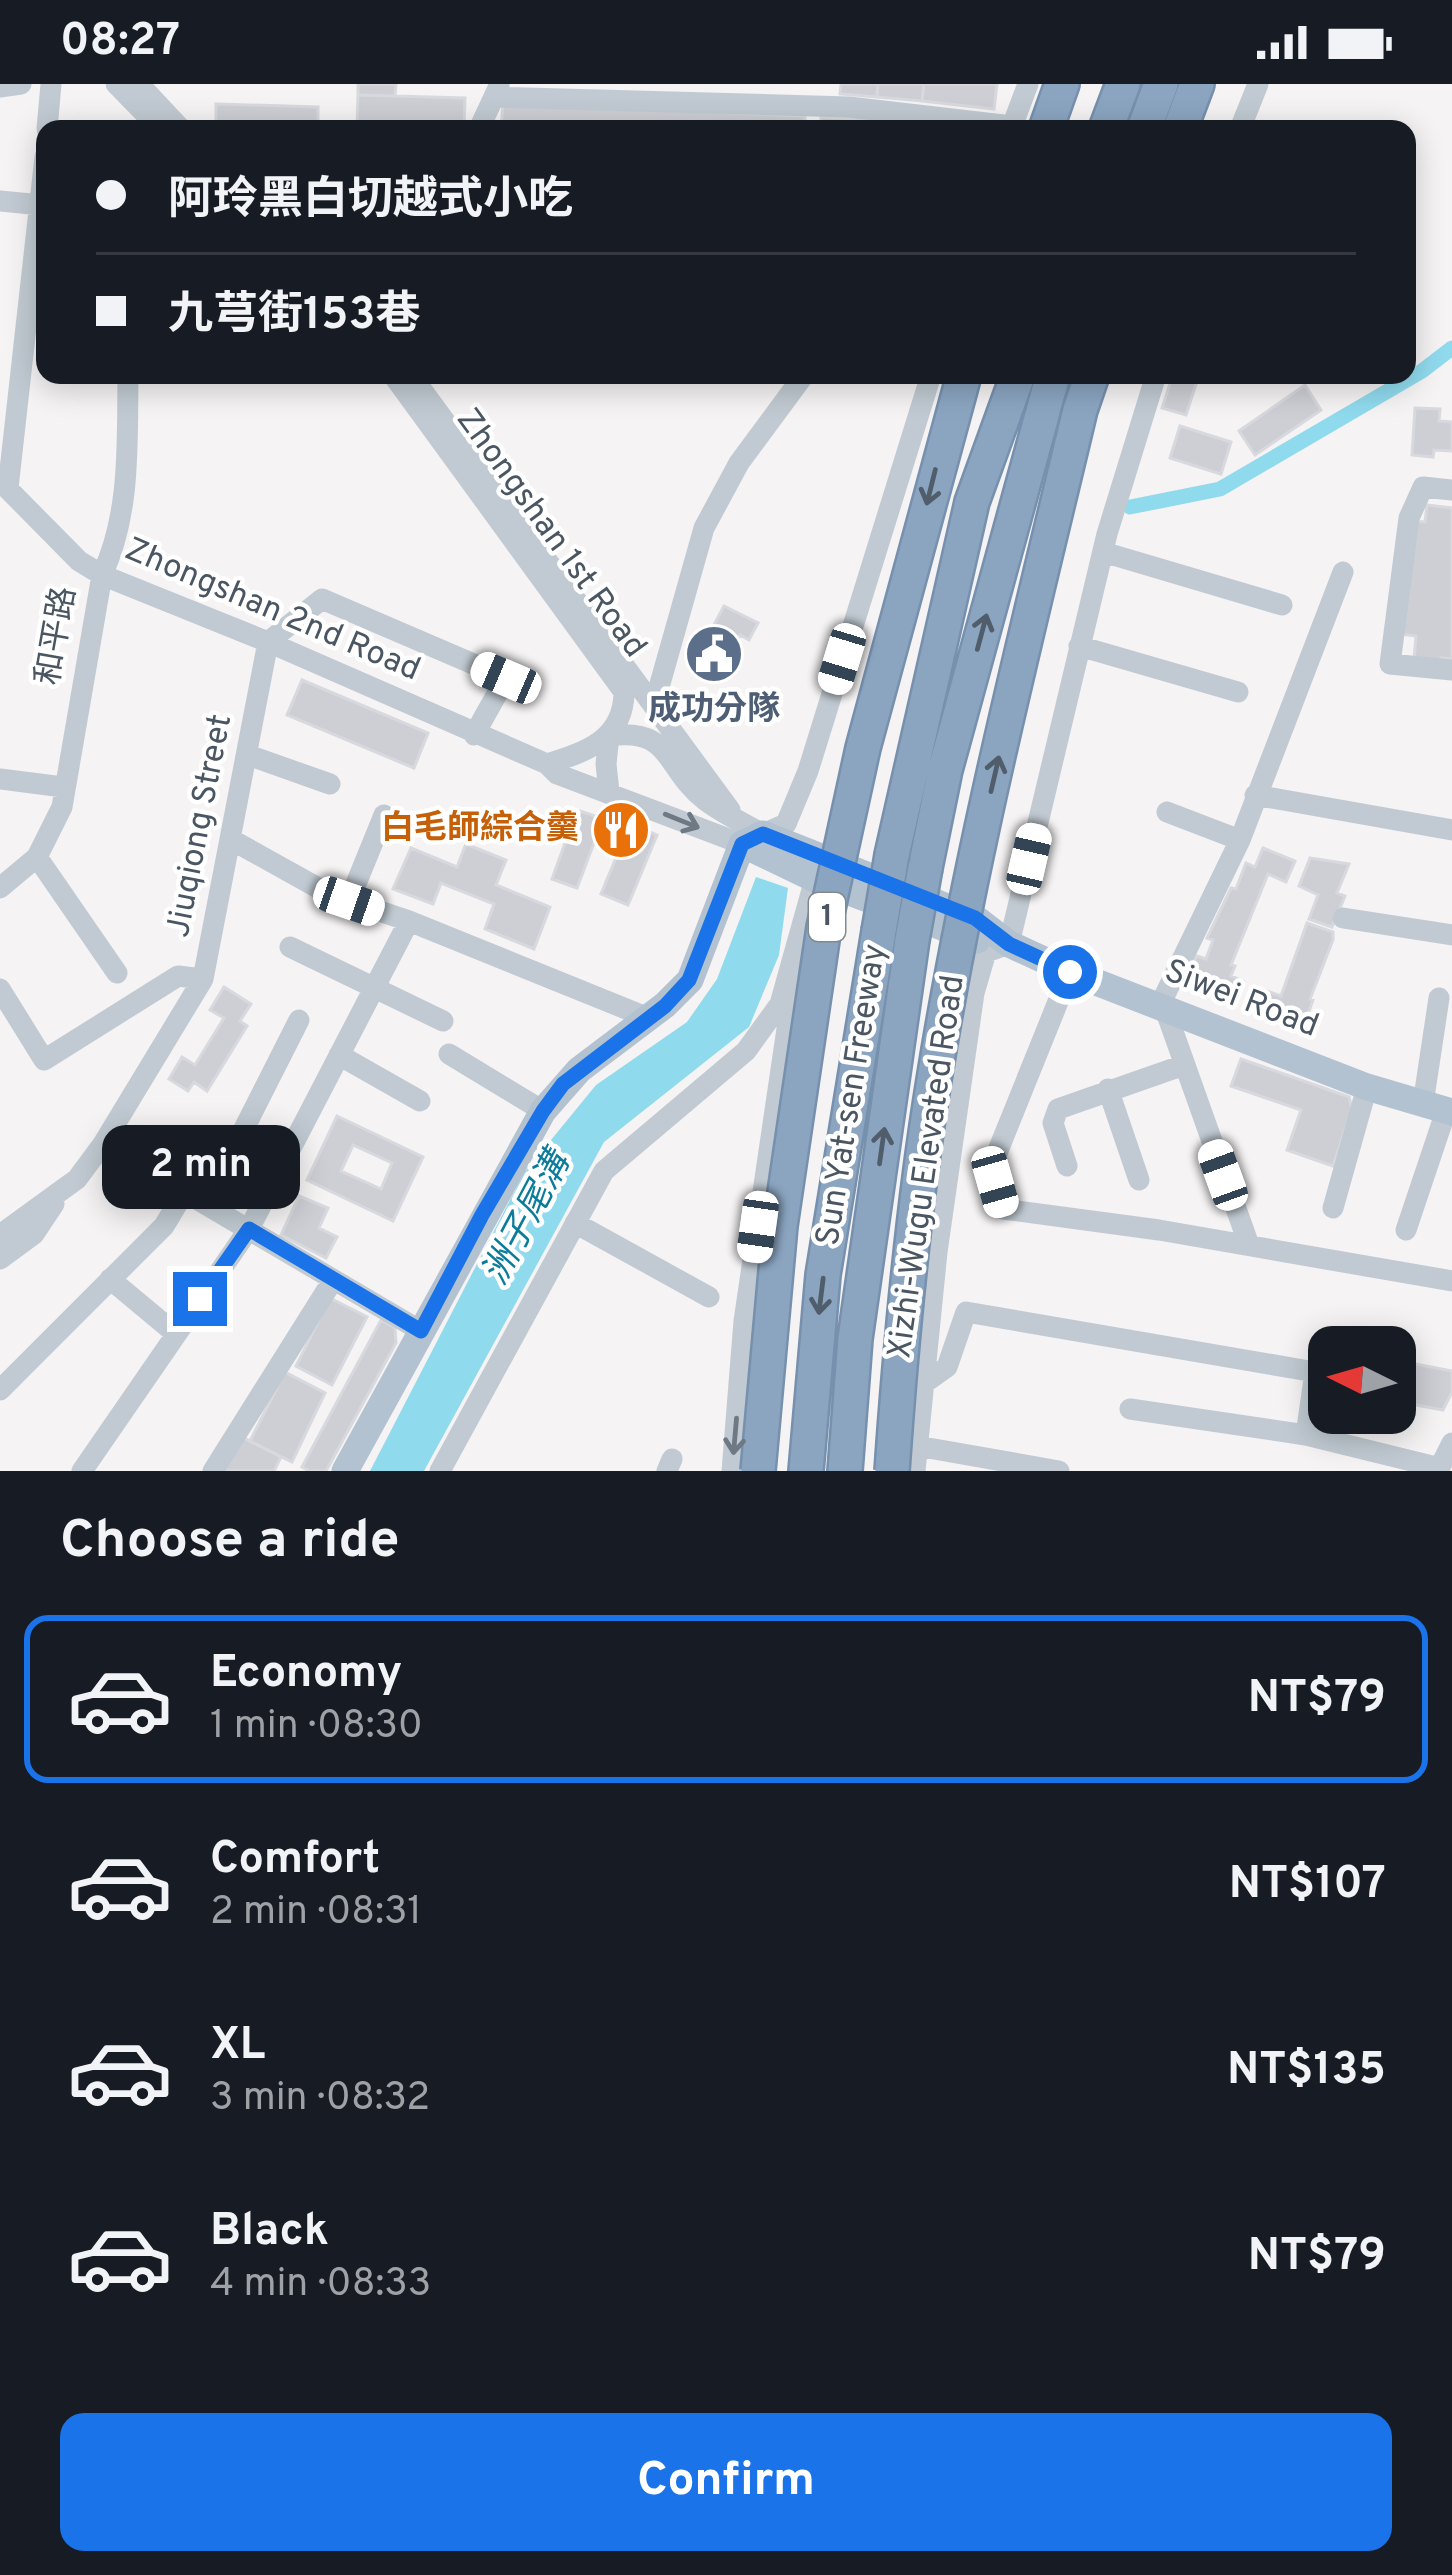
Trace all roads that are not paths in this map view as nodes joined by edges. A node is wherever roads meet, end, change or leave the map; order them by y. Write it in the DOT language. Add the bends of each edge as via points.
graph roads {
  1 [pos="21,84"];
  2 [pos="51,84"];
  3 [pos="116,84"];
  4 [pos="127,84"];
  5 [pos="1028,84"];
  6 [pos="1062,84"];
  7 [pos="1123,84"];
  8 [pos="1161,84"];
  9 [pos="1197,84"];
  10 [pos="1258,84"];
  11 [pos="0,87"];
  12 [pos="497,91"];
  13 [pos="137,106"];
  14 [pos="48,120"];
  15 [pos="164,120"];
  16 [pos="483,120"];
  17 [pos="956,120"];
  18 [pos="1024,120"];
  19 [pos="1030,120"];
  20 [pos="1109,120"];
  21 [pos="1147,120"];
  22 [pos="1183,120"];
  23 [pos="1244,120"];
  24 [pos="0,201"];
  25 [pos="36,205"];
  26 [pos="36,243"];
  27 [pos="128,384"];
  28 [pos="400,384"];
  29 [pos="418,384"];
  30 [pos="797,384"];
  31 [pos="928,384"];
  32 [pos="962,384"];
  33 [pos="1015,384"];
  34 [pos="1051,384"];
  35 [pos="1089,384"];
  36 [pos="1153,384"];
  37 [pos="4,485"];
  38 [pos="1452,490"];
  39 [pos="1105,543"];
  40 [pos="1343,572"];
  41 [pos="102,575"];
  42 [pos="1282,605"];
  43 [pos="268,642"];
  44 [pos="1079,646"];
  45 [pos="1452,670"];
  46 [pos="1238,692"];
  47 [pos="654,706"];
  48 [pos="474,735"];
  49 [pos="609,736"];
  50 [pos="248,755"];
  51 [pos="547,764"];
  52 [pos="0,779"];
  53 [pos="330,784"];
  54 [pos="63,787"];
  55 [pos="610,792"];
  56 [pos="1255,795"];
  57 [pos="1167,812"];
  58 [pos="384,815"];
  59 [pos="1452,830"];
  60 [pos="747,833"];
  61 [pos="232,840"];
  62 [pos="1240,840"];
  63 [pos="37,857"];
  64 [pos="815,879"];
  65 [pos="0,888"];
  66 [pos="349,901"];
  67 [pos="1343,918"];
  68 [pos="409,921"];
  69 [pos="1452,935"];
  70 [pos="895,936"];
  71 [pos="1009,944"];
  72 [pos="800,946"];
  73 [pos="290,947"];
  74 [pos="1070,972"];
  75 [pos="117,973"];
  76 [pos="203,979"];
  77 [pos="0,989"];
  78 [pos="373,991"];
  79 [pos="1439,998"];
  80 [pos="1162,1008"];
  81 [pos="646,1017"];
  82 [pos="299,1020"];
  83 [pos="442,1021"];
  84 [pos="449,1054"];
  85 [pos="339,1055"];
  86 [pos="1184,1065"];
  87 [pos="1366,1087"];
  88 [pos="1108,1089"];
  89 [pos="420,1101"];
  90 [pos="1440,1109"];
  91 [pos="543,1111"];
  92 [pos="104,1144"];
  93 [pos="1067,1166"];
  94 [pos="1139,1180"];
  95 [pos="184,1192"];
  96 [pos="61,1194"];
  97 [pos="206,1204"];
  98 [pos="1333,1208"];
  99 [pos="575,1223"];
  100 [pos="249,1229"];
  101 [pos="1406,1230"];
  102 [pos="0,1235"];
  103 [pos="1249,1245"];
  104 [pos="0,1259"];
  105 [pos="110,1280"];
  106 [pos="333,1280"];
  107 [pos="1452,1281"];
  108 [pos="710,1297"];
  109 [pos="421,1331"];
  110 [pos="176,1334"];
  111 [pos="923,1384"];
  112 [pos="0,1390"];
  113 [pos="1130,1409"];
  114 [pos="1306,1435"];
  115 [pos="1452,1443"];
  116 [pos="917,1446"];
  117 [pos="1439,1469"];
  118 [pos="82,1471"];
  119 [pos="213,1471"];
  120 [pos="345,1471"];
  121 [pos="440,1471"];
  122 [pos="732,1471"];
  123 [pos="758,1471"];
  124 [pos="806,1471"];
  125 [pos="845,1471"];
  126 [pos="892,1471"];
  127 [pos="915,1471"];
  128 [pos="1059,1471"];
  1 -- 11 [label="street"];
  2 -- 14 [label="street"];
  3 -- 13 [label="street"];
  4 -- 13 [label="street"];
  5 -- 18 [label="street"];
  6 -- 19 [label="highway"];
  7 -- 20 [label="highway"];
  8 -- 21 [label="highway"];
  9 -- 22 [label="highway"];
  10 -- 23 [label="street"];
  12 -- 16 [label="street"];
  12 -- 17 [label="street" via="848,107"];
  13 -- 15 [label="street"];
  24 -- 25 [label="street"];
  26 -- 37 [label="street"];
  27 -- 41 [label="street, 和平路" via="125,491 117,543"];
  28 -- 49 [label="street, Zhongshan 1st Road" via="624,692 624,714"];
  29 -- 47 [label="street, Zhongshan 1st Road"];
  30 -- 47 [label="street" via="704,528"];
  31 -- 60 [label="street" via="808,771 786,824"];
  32 -- 123 [label="highway, 1, one-way, bridge" via="863,748 824,927 780,1226"];
  33 -- 70 [label="highway, Sun Yat-sen Freeway / 1, bridge" via="972,502 892,855"];
  70 -- 34 [label="highway, Sun Yat-sen Freeway / 1, one-way, bridge" via="925,868"];
  126 -- 35 [label="highway, Xizhi-Wugu Elevated Road, one-way, bridge" via="934,1080 991,791"];
  36 -- 39 [label="street"];
  37 -- 41 [label="street, Zhongshan 2nd Road"];
  38 -- 45 [label="street" via="1423,487 1409,518 1390,664"];
  39 -- 42 [label="street"];
  39 -- 44 [label="street"];
  40 -- 56 [label="street"];
  41 -- 43 [label="street, Zhongshan 2nd Road"];
  41 -- 54 [label="street, 和平路"];
  43 -- 48 [label="street, Zhongshan 2nd Road"];
  43 -- 48 [label="street" via="322,599 506,678"];
  43 -- 50 [label="street, Jiuqiong Street"];
  44 -- 46 [label="street"];
  44 -- 71 [label="street"];
  47 -- 60 [label="street, Zhongshan 1st Road"];
  48 -- 51 [label="street, Zhongshan 2nd Road"];
  49 -- 51 [label="street"];
  49 -- 55 [label="street"];
  49 -- 60 [label="street" via="649,738 701,797"];
  50 -- 53 [label="street"];
  50 -- 61 [label="street, Jiuqiong Street"];
  51 -- 55 [label="street, Zhongshan 2nd Road"];
  52 -- 54 [label="street"];
  54 -- 63 [label="street, 和平路" via="62,807"];
  55 -- 60 [label="street, Zhongshan 2nd Road, one-way"];
  56 -- 59 [label="street"];
  56 -- 62 [label="street"];
  57 -- 62 [label="street"];
  58 -- 66 [label="street"];
  60 -- 64 [label="main road, Siwei Road"];
  60 -- 71 [label="main road, Siwei Road" via="975,918"];
  60 -- 81 [label="main road" via="689,980"];
  61 -- 66 [label="street"];
  61 -- 76 [label="street, Jiuqiong Street"];
  62 -- 80 [label="street"];
  63 -- 65 [label="street, 和平路"];
  63 -- 75 [label="street"];
  64 -- 71 [label="main road, Siwei Road" via="973,940"];
  64 -- 72 [label="street"];
  66 -- 68 [label="street"];
  67 -- 69 [label="street"];
  68 -- 78 [label="street"];
  68 -- 81 [label="street"];
  70 -- 124 [label="highway, Sun Yat-sen Freeway / 1, one-way" via="824,1275"];
  125 -- 70 [label="highway, Sun Yat-sen Freeway / 1, one-way"];
  71 -- 74 [label="main road, Siwei Road"];
  71 -- 111 [label="street" via="986,952 974,993"];
  72 -- 99 [label="street" via="780,1004 746,1051 604,1172"];
  72 -- 122 [label="street, one-way" via="744,1321"];
  73 -- 78 [label="street"];
  74 -- 80 [label="main road, Siwei Road"];
  74 -- 103 [label="street" via="994,1158 1003,1209"];
  76 -- 77 [label="street" via="178,976 44,1060"];
  76 -- 92 [label="street, Jiuqiong Street"];
  78 -- 83 [label="street"];
  78 -- 85 [label="street"];
  79 -- 90 [label="street"];
  80 -- 86 [label="street"];
  80 -- 87 [label="main road, Siwei Road"];
  81 -- 91 [label="main road" via="563,1084"];
  82 -- 97 [label="street"];
  84 -- 91 [label="street"];
  85 -- 89 [label="street"];
  85 -- 100 [label="street"];
  86 -- 88 [label="street"];
  86 -- 103 [label="street"];
  87 -- 90 [label="main road, Siwei Road"];
  87 -- 98 [label="street"];
  88 -- 93 [label="street" via="1058,1109 1053,1123"];
  88 -- 94 [label="street"];
  90 -- 101 [label="street"];
  91 -- 109 [label="main road"];
  92 -- 95 [label="street"];
  92 -- 96 [label="street, Jiuqiong Street"];
  95 -- 97 [label="street"];
  95 -- 105 [label="street" via="164,1226"];
  96 -- 102 [label="street, Jiuqiong Street"];
  96 -- 104 [label="street, Jiuqiong Street" via="34,1234"];
  97 -- 100 [label="street"];
  99 -- 108 [label="street"];
  99 -- 121 [label="street"];
  100 -- 106 [label="street"];
  100 -- 110 [label="street"];
  103 -- 107 [label="street"];
  105 -- 110 [label="street"];
  105 -- 112 [label="street"];
  106 -- 109 [label="street"];
  106 -- 119 [label="street"];
  109 -- 120 [label="main road"];
  110 -- 118 [label="street"];
  111 -- 114 [label="street" via="947,1367 965,1312 1315,1372"];
  111 -- 116 [label="street"];
  113 -- 114 [label="street"];
  114 -- 117 [label="street"];
  115 -- 117 [label="street"];
  116 -- 127 [label="street"];
  116 -- 128 [label="street"];
}
